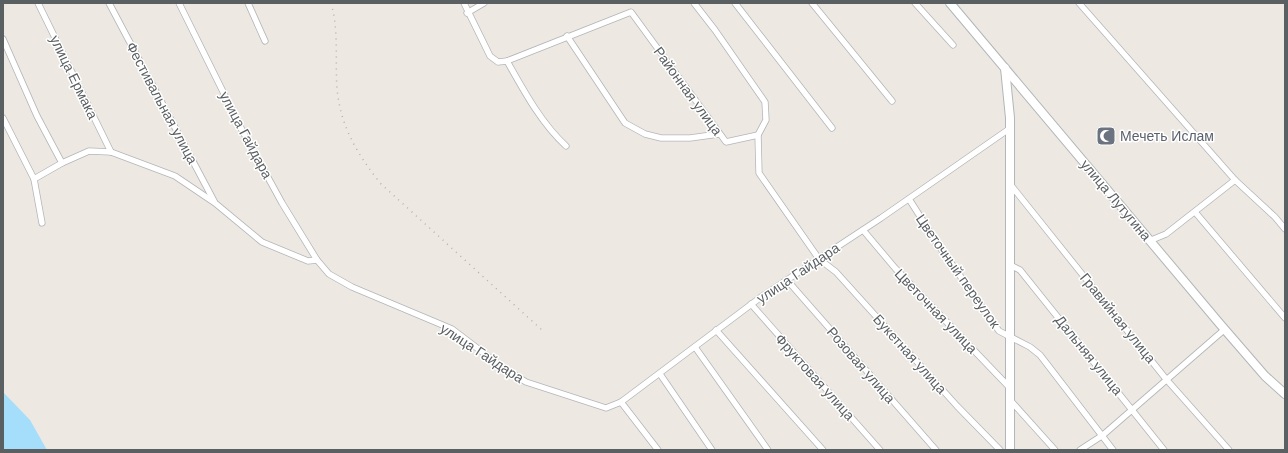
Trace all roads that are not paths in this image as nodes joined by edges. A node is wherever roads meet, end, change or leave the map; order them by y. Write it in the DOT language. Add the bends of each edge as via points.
graph roads {
  1 [pos="38,3"];
  2 [pos="109,3"];
  3 [pos="179,3"];
  4 [pos="248,3"];
  5 [pos="464,3"];
  6 [pos="484,3"];
  7 [pos="735,3"];
  8 [pos="812,3"];
  9 [pos="915,3"];
  10 [pos="950,3"];
  11 [pos="1079,3"];
  12 [pos="697,4"];
  13 [pos="467,13"];
  14 [pos="567,36"];
  15 [pos="3,39"];
  16 [pos="265,41"];
  17 [pos="953,45"];
  18 [pos="507,61"];
  19 [pos="1005,67"];
  20 [pos="892,101"];
  21 [pos="3,118"];
  22 [pos="832,128"];
  23 [pos="1009,129"];
  24 [pos="719,134"];
  25 [pos="758,135"];
  26 [pos="566,146"];
  27 [pos="111,152"];
  28 [pos="62,163"];
  29 [pos="34,179"];
  30 [pos="1236,180"];
  31 [pos="1010,184"];
  32 [pos="909,199"];
  33 [pos="215,203"];
  34 [pos="1195,212"];
  35 [pos="42,223"];
  36 [pos="1285,229"];
  37 [pos="863,230"];
  38 [pos="1149,241"];
  39 [pos="819,259"];
  40 [pos="317,260"];
  41 [pos="1010,265"];
  42 [pos="787,280"];
  43 [pos="751,304"];
  44 [pos="1285,318"];
  45 [pos="1225,329"];
  46 [pos="716,330"];
  47 [pos="1011,339"];
  48 [pos="695,347"];
  49 [pos="660,374"];
  50 [pos="1166,378"];
  51 [pos="1011,389"];
  52 [pos="1285,394"];
  53 [pos="1011,401"];
  54 [pos="621,402"];
  55 [pos="1132,409"];
  56 [pos="1103,436"];
  57 [pos="658,450"];
  58 [pos="712,450"];
  59 [pos="768,450"];
  60 [pos="823,450"];
  61 [pos="880,450"];
  62 [pos="936,450"];
  63 [pos="1000,450"];
  64 [pos="1010,450"];
  65 [pos="1055,450"];
  66 [pos="1080,450"];
  67 [pos="1114,450"];
  68 [pos="1164,450"];
  69 [pos="1229,450"];
  1 -- 27 [label="street, улица Ермака"];
  2 -- 33 [label="street, Фестивальная улица"];
  3 -- 40 [label="street, улица Гайдара" via="242,130"];
  4 -- 16 [label="street"];
  5 -- 13 [label="street"];
  6 -- 13 [label="street"];
  7 -- 22 [label="street"];
  8 -- 20 [label="street"];
  9 -- 17 [label="street"];
  10 -- 19 [label="main road, улица Лутугина"];
  11 -- 30 [label="street"];
  12 -- 25 [label="street" via="765,102 766,120"];
  13 -- 18 [label="street" via="490,56 498,62"];
  14 -- 18 [label="street"];
  14 -- 24 [label="street" via="625,123 645,134 662,138"];
  14 -- 24 [label="street, Районная улица" via="631,12"];
  15 -- 28 [label="street" via="37,116"];
  18 -- 26 [label="street" via="524,93"];
  19 -- 23 [label="main road"];
  19 -- 38 [label="main road, улица Лутугина"];
  21 -- 29 [label="street"];
  23 -- 31 [label="main road"];
  23 -- 32 [label="street, улица Гайдара"];
  24 -- 25 [label="street, Районная улица" via="726,142"];
  25 -- 39 [label="street, Букетная улица" via="759,173"];
  27 -- 28 [label="street" via="89,152"];
  27 -- 33 [label="street" via="175,176"];
  28 -- 29 [label="street"];
  29 -- 35 [label="street"];
  30 -- 34 [label="street"];
  30 -- 36 [label="street"];
  31 -- 41 [label="main road"];
  31 -- 50 [label="street, Гравийная улица"];
  32 -- 37 [label="street, улица Гайдара"];
  32 -- 47 [label="street, Цветочный переулок" via="999,331"];
  33 -- 40 [label="street" via="262,242 308,261"];
  34 -- 38 [label="street" via="1166,234"];
  34 -- 44 [label="street"];
  37 -- 39 [label="street, улица Гайдара"];
  37 -- 51 [label="street, Цветочная улица" via="895,268"];
  38 -- 45 [label="main road, улица Лутугина"];
  39 -- 42 [label="street, улица Гайдара"];
  39 -- 63 [label="street, Букетная улица" via="836,272"];
  40 -- 54 [label="street, улица Гайдара" via="329,274 352,287 452,329 526,382 606,408"];
  41 -- 47 [label="main road"];
  41 -- 55 [label="street, Дальняя улица" via="1020,270"];
  42 -- 43 [label="street, улица Гайдара"];
  42 -- 62 [label="street, Розовая улица"];
  43 -- 46 [label="street, улица Гайдара"];
  43 -- 61 [label="street, Фруктовая улица"];
  45 -- 50 [label="street"];
  45 -- 52 [label="main road, улица Лутугина" via="1265,376"];
  46 -- 48 [label="street, улица Гайдара"];
  46 -- 60 [label="street"];
  47 -- 51 [label="main road"];
  47 -- 56 [label="street, Цветочный переулок" via="1030,347 1040,355"];
  48 -- 49 [label="street, улица Гайдара"];
  48 -- 59 [label="street"];
  49 -- 54 [label="street, улица Гайдара"];
  49 -- 58 [label="street"];
  50 -- 55 [label="street"];
  50 -- 69 [label="street, Гравийная улица"];
  51 -- 53 [label="main road"];
  53 -- 64 [label="main road"];
  53 -- 65 [label="street"];
  54 -- 57 [label="street"];
  55 -- 56 [label="street"];
  55 -- 68 [label="street, Дальняя улица"];
  56 -- 66 [label="street"];
  56 -- 67 [label="street, Цветочный переулок"];
}
